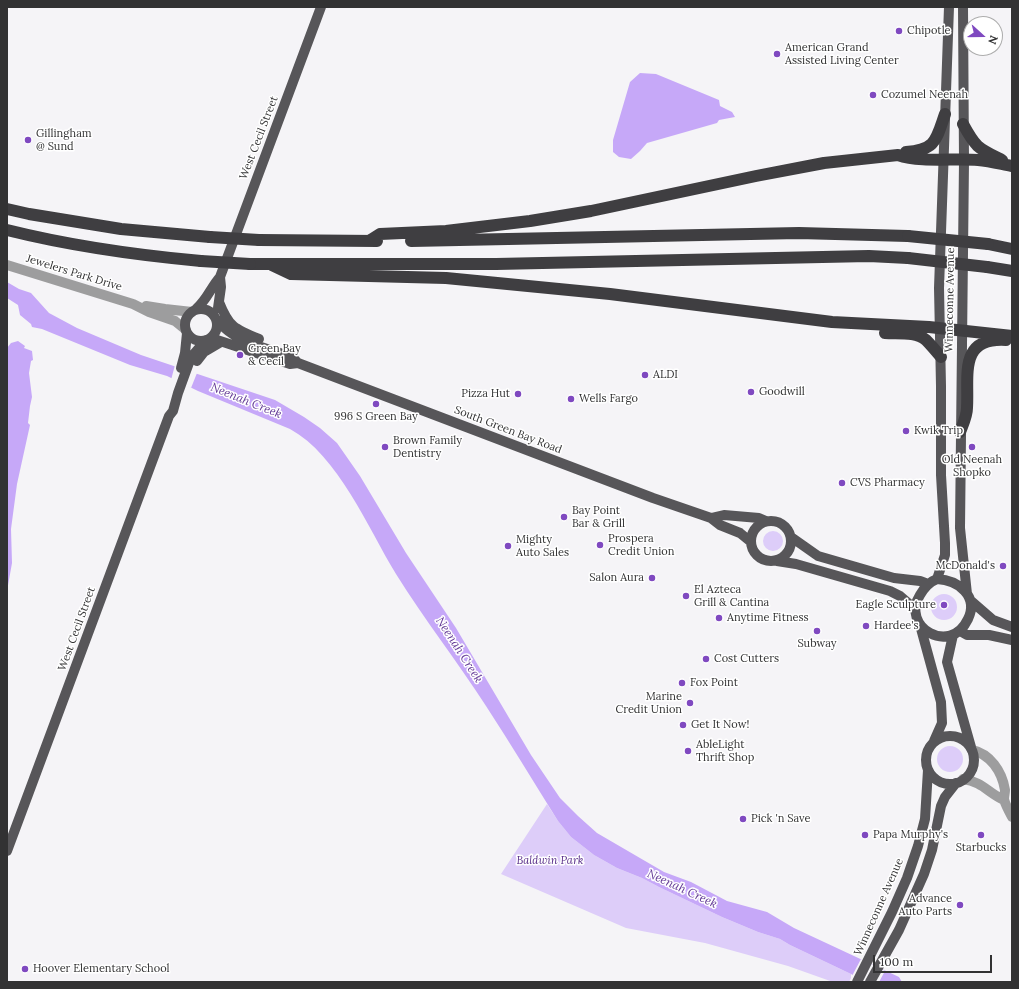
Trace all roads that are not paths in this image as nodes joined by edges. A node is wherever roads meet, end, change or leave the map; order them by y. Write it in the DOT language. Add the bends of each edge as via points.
graph roads {
  1 [pos="321,7"];
  2 [pos="949,7"];
  3 [pos="963,7"];
  4 [pos="945,114"];
  5 [pos="964,124"];
  6 [pos="898,155"];
  7 [pos="944,160"];
  8 [pos="964,160"];
  9 [pos="1012,165"];
  10 [pos="7,209"];
  11 [pos="7,230"];
  12 [pos="369,241"];
  13 [pos="1012,249"];
  14 [pos="7,265"];
  15 [pos="272,265"];
  16 [pos="1012,271"];
  17 [pos="220,277"];
  18 [pos="219,302"];
  19 [pos="133,304"];
  20 [pos="194,310"];
  21 [pos="216,318"];
  22 [pos="832,322"];
  23 [pos="940,329"];
  24 [pos="962,330"];
  25 [pos="187,331"];
  26 [pos="1012,336"];
  27 [pos="209,339"];
  28 [pos="1012,341"];
  29 [pos="221,342"];
  30 [pos="940,357"];
  31 [pos="295,360"];
  32 [pos="187,367"];
  33 [pos="960,432"];
  34 [pos="711,518"];
  35 [pos="766,521"];
  36 [pos="791,537"];
  37 [pos="751,542"];
  38 [pos="777,561"];
  39 [pos="937,579"];
  40 [pos="928,584"];
  41 [pos="968,597"];
  42 [pos="915,609"];
  43 [pos="920,624"];
  44 [pos="1012,627"];
  45 [pos="956,633"];
  46 [pos="1012,640"];
  47 [pos="934,741"];
  48 [pos="971,749"];
  49 [pos="928,770"];
  50 [pos="960,781"];
  51 [pos="974,781"];
  52 [pos="1002,782"];
  53 [pos="1004,800"];
  54 [pos="1012,817"];
  55 [pos="7,851"];
  56 [pos="858,981"];
  57 [pos="870,982"];
  1 -- 17 [label="main road, West Cecil Street"];
  2 -- 4 [label="main road, Winneconne Avenue"];
  3 -- 5 [label="main road, Winneconne Avenue"];
  4 -- 6 [label="highway" via="931,145 920,151"];
  4 -- 7 [label="main road, Winneconne Avenue"];
  5 -- 8 [label="main road, Winneconne Avenue"];
  5 -- 9 [label="highway" via="978,148"];
  6 -- 7 [label="highway" via="905,158"];
  6 -- 12 [label="highway" via="824,163 536,220 446,231 380,234"];
  7 -- 8 [label="highway"];
  7 -- 23 [label="main road, Winneconne Avenue"];
  8 -- 9 [label="highway"];
  8 -- 24 [label="main road, Winneconne Avenue"];
  10 -- 12 [label="highway, bridge" via="121,229 210,237"];
  11 -- 15 [label="highway, bridge" via="91,248 139,255"];
  12 -- 13 [label="highway, bridge" via="799,233 908,236"];
  14 -- 19 [label="street, Jewelers Park Drive"];
  15 -- 16 [label="highway, bridge" via="496,264 869,256 908,258"];
  15 -- 22 [label="highway" via="291,274 446,278 610,294"];
  17 -- 18 [label="main road, West Cecil Street"];
  17 -- 20 [label="main road, West Cecil Street" via="203,303"];
  18 -- 21 [label="main road, West Cecil Street"];
  18 -- 31 [label="main road" via="225,316 234,327 279,348"];
  19 -- 20 [label="street, Jewelers Park Drive"];
  19 -- 25 [label="street, Jewelers Park Drive" via="175,321"];
  20 -- 21 [label="main road" via="207,309"];
  20 -- 25 [label="main road" via="186,320"];
  21 -- 27 [label="main road" via="217,330"];
  21 -- 31 [label="main road, South Green Bay Road" via="237,338"];
  22 -- 23 [label="highway"];
  22 -- 30 [label="highway" via="848,330 915,335 926,340"];
  23 -- 24 [label="highway"];
  23 -- 30 [label="main road, Winneconne Avenue"];
  24 -- 26 [label="highway"];
  24 -- 33 [label="main road, Winneconne Avenue"];
  25 -- 27 [label="main road" via="196,340"];
  25 -- 32 [label="main road"];
  27 -- 29 [label="main road, South Green Bay Road"];
  27 -- 32 [label="main road" via="193,355"];
  28 -- 33 [label="highway" via="987,342 969,357 967,410"];
  29 -- 31 [label="main road, South Green Bay Road" via="290,364"];
  29 -- 32 [label="main road" via="204,352 197,361"];
  30 -- 39 [label="main road, Winneconne Avenue" via="941,475 946,543"];
  31 -- 34 [label="main road, South Green Bay Road"];
  32 -- 55 [label="main road, West Cecil Street" via="178,404 171,414"];
  33 -- 41 [label="main road, Winneconne Avenue" via="960,528"];
  34 -- 35 [label="main road, South Green Bay Road" via="724,515"];
  34 -- 37 [label="main road, South Green Bay Road" via="720,525 740,533"];
  35 -- 36 [label="main road" via="780,523 786,527"];
  35 -- 37 [label="main road" via="754,531"];
  36 -- 38 [label="main road" via="788,554"];
  36 -- 40 [label="main road" via="818,556 894,578"];
  37 -- 38 [label="main road" via="759,558 770,562"];
  38 -- 42 [label="main road" via="796,564 890,592 900,596"];
  39 -- 40 [label="main road"];
  39 -- 41 [label="main road" via="947,579 961,586"];
  40 -- 42 [label="main road" via="917,599"];
  41 -- 44 [label="main road" via="992,620"];
  41 -- 45 [label="main road" via="971,608 969,617"];
  42 -- 43 [label="main road"];
  43 -- 45 [label="main road" via="935,635 944,637"];
  43 -- 47 [label="main road" via="941,702 942,723"];
  45 -- 46 [label="main road" via="989,635"];
  45 -- 48 [label="main road" via="947,662"];
  47 -- 48 [label="main road" via="942,737 956,736"];
  47 -- 49 [label="main road" via="927,753"];
  48 -- 50 [label="main road" via="974,761 972,768"];
  48 -- 52 [label="street" via="990,759"];
  49 -- 50 [label="main road" via="933,777 948,784"];
  49 -- 56 [label="main road, Winneconne Avenue" via="925,819 918,846 892,912"];
  50 -- 51 [label="street"];
  50 -- 57 [label="main road" via="942,801 932,850 924,874 899,930"];
  51 -- 52 [label="street"];
  51 -- 53 [label="street"];
  52 -- 53 [label="street" via="1005,790"];
  53 -- 54 [label="street"];
}
